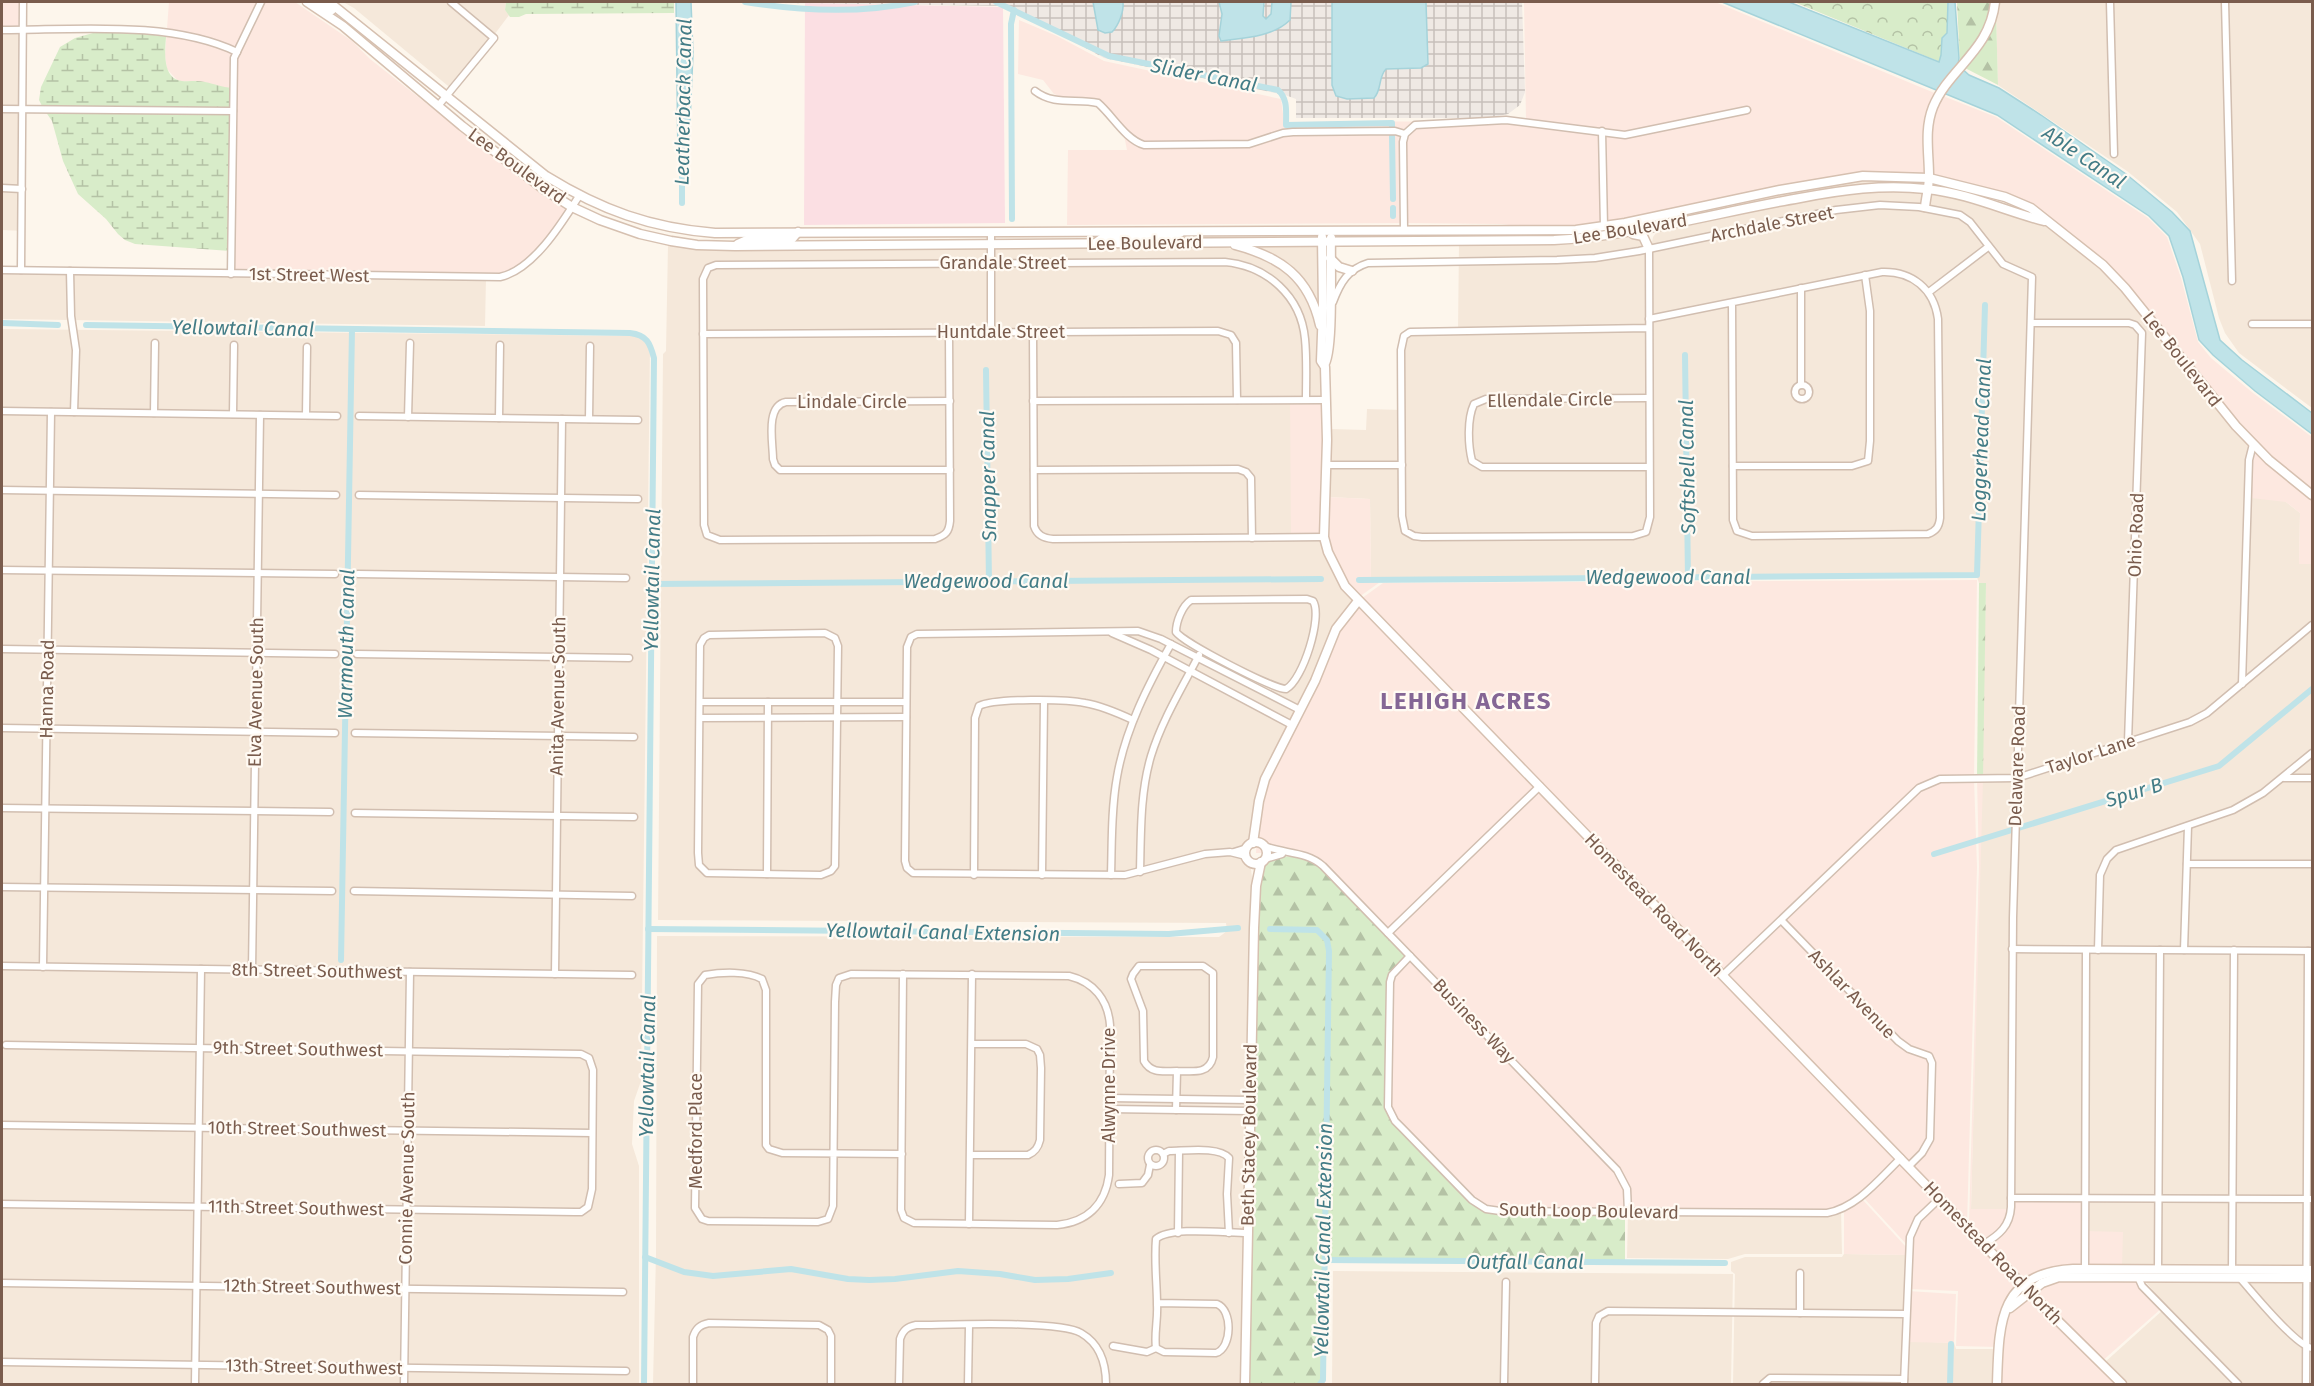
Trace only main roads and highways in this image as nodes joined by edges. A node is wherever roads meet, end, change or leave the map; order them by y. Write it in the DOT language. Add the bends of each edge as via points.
graph roads {
  1 [pos="307,2"];
  2 [pos="320,2"];
  3 [pos="329,2"];
  4 [pos="1995,2"];
  5 [pos="358,25"];
  6 [pos="1929,177"];
  7 [pos="1927,189"];
  8 [pos="1732,200"];
  9 [pos="1925,207"];
  10 [pos="1682,221"];
  11 [pos="2051,223"];
  12 [pos="1657,226"];
  13 [pos="1183,230"];
  14 [pos="1326,230"];
  15 [pos="1498,231"];
  16 [pos="1604,231"];
  17 [pos="798,232"];
  18 [pos="1624,233"];
  19 [pos="1459,241"];
  20 [pos="1326,242"];
  21 [pos="1208,243"];
  22 [pos="1093,244"];
  23 [pos="735,246"];
  24 [pos="1330,258"];
  25 [pos="1352,271"];
  26 [pos="1322,342"];
  27 [pos="1324,365"];
  28 [pos="2313,495"];
  29 [pos="1358,601"];
  30 [pos="2310,1274"];
  31 [pos="2026,1289"];
  32 [pos="1999,1383"];
  33 [pos="1245,1384"];
  34 [pos="2122,1384"];
  1 -- 23 [label="main road, Lee Boulevard" via="343,26 514,167 572,207 657,238"];
  2 -- 5 [label="main road"];
  3 -- 5 [label="main road, Lee Boulevard"];
  4 -- 6 [label="main road" via="1989,27 1938,98 1928,125"];
  5 -- 17 [label="main road, Lee Boulevard" via="538,170 579,196 626,217 665,227 715,233"];
  6 -- 7 [label="main road"];
  6 -- 8 [label="main road, Lee Boulevard" via="1863,176"];
  6 -- 11 [label="main road, Lee Boulevard" via="2005,197 2031,208"];
  7 -- 9 [label="main road"];
  7 -- 10 [label="main road, Lee Boulevard" via="1863,188"];
  7 -- 11 [label="main road, Lee Boulevard" via="1959,194"];
  8 -- 10 [label="main road" via="1730,206 1691,215"];
  8 -- 16 [label="main road, Lee Boulevard"];
  10 -- 12 [label="main road, Lee Boulevard"];
  11 -- 28 [label="main road, Lee Boulevard" via="2116,278 2253,444"];
  12 -- 18 [label="main road, Lee Boulevard"];
  12 -- 18 [label="main road" via="1648,249 1642,235"];
  13 -- 14 [label="main road, Lee Boulevard"];
  13 -- 17 [label="main road, Lee Boulevard"];
  13 -- 22 [label="main road" via="1170,236 1104,237"];
  14 -- 15 [label="main road, Lee Boulevard"];
  14 -- 20 [label="main road, Homestead Road North"];
  15 -- 16 [label="main road, Lee Boulevard"];
  15 -- 19 [label="main road"];
  16 -- 18 [label="main road, Lee Boulevard"];
  16 -- 19 [label="main road, Lee Boulevard" via="1554,240"];
  17 -- 23 [label="main road" via="792,239 747,240"];
  19 -- 20 [label="main road, Lee Boulevard"];
  20 -- 21 [label="main road, Lee Boulevard"];
  20 -- 24 [label="main road, Homestead Road North"];
  20 -- 26 [label="main road, Homestead Road North"];
  21 -- 22 [label="main road, Lee Boulevard"];
  21 -- 26 [label="main road" via="1255,250 1289,269 1311,298"];
  22 -- 23 [label="main road, Lee Boulevard"];
  24 -- 25 [label="main road" via="1339,267"];
  24 -- 27 [label="main road, Homestead Road North" via="1328,356"];
  26 -- 27 [label="main road, Homestead Road North"];
  27 -- 29 [label="main road, Homestead Road North" via="1324,537 1334,567"];
  29 -- 31 [label="main road, Homestead Road North"];
  29 -- 33 [label="main road, Beth Stacey Boulevard" via="1336,629 1315,681 1265,779 1259,801"];
  30 -- 31 [label="main road" via="2059,1278"];
  30 -- 31 [label="main road" via="2085,1269 2044,1273 2036,1276"];
  31 -- 32 [label="main road" via="2004,1315 1999,1332"];
  31 -- 34 [label="main road, Homestead Road North"];
}
